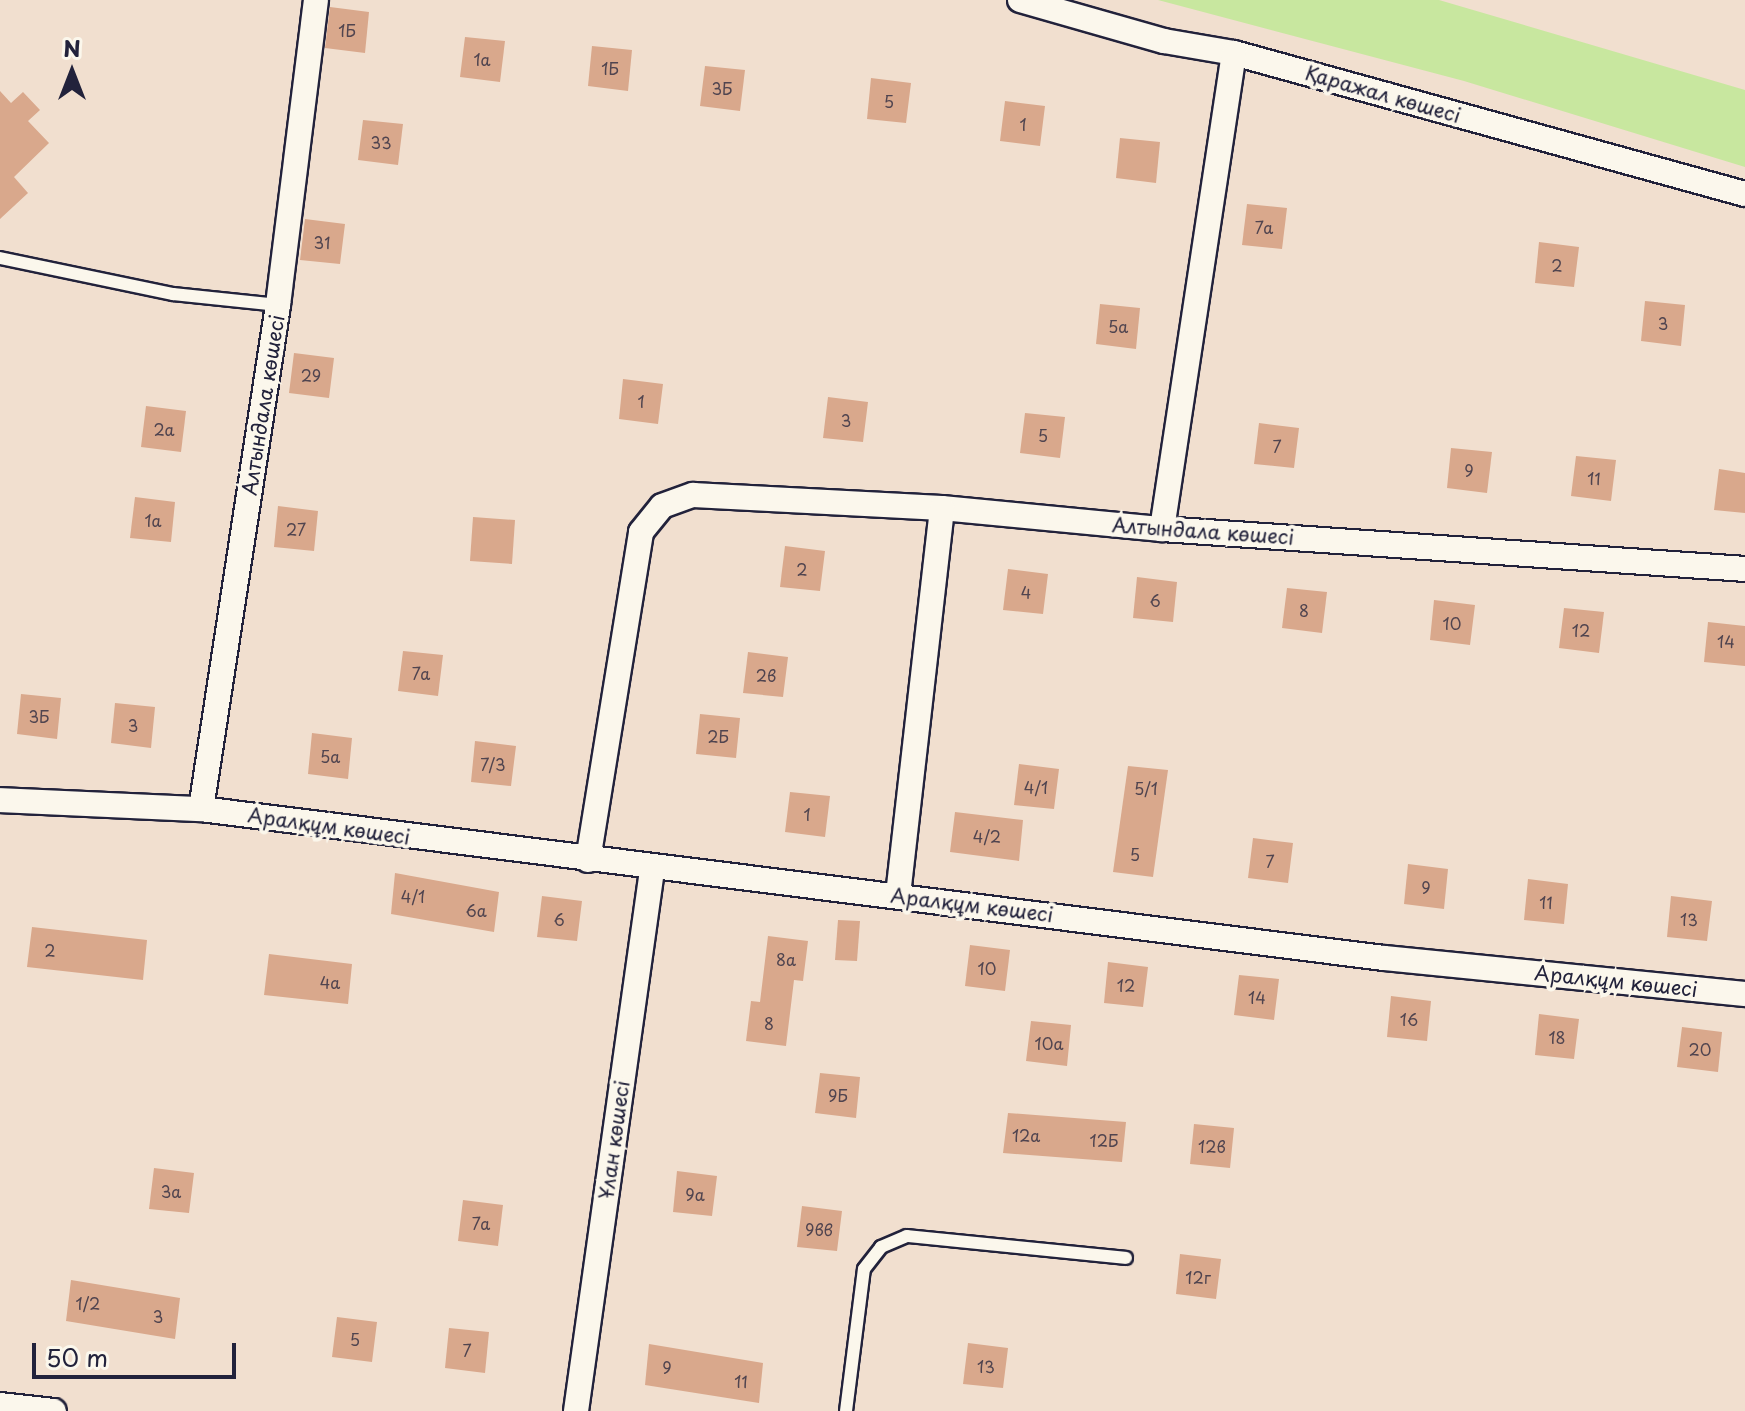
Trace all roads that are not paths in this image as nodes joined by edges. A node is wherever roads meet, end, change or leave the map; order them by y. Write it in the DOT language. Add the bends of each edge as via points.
graph roads {
  1 [pos="316,0"];
  2 [pos="1020,0"];
  3 [pos="1234,53"];
  4 [pos="1745,194"];
  5 [pos="0,258"];
  6 [pos="278,305"];
  7 [pos="942,508"];
  8 [pos="1162,529"];
  9 [pos="1745,569"];
  10 [pos="0,800"];
  11 [pos="201,809"];
  12 [pos="588,860"];
  13 [pos="652,870"];
  14 [pos="898,895"];
  15 [pos="1745,994"];
  16 [pos="1126,1258"];
  17 [pos="0,1405"];
  18 [pos="54,1411"];
  19 [pos="576,1411"];
  20 [pos="846,1411"];
  1 -- 6 [label="street, Алтындала көшесі"];
  2 -- 3 [label="street, Қаражал көшесі" via="1164,41"];
  3 -- 4 [label="street, Қаражал көшесі"];
  3 -- 8 [label="street"];
  5 -- 6 [label="lane" via="173,294"];
  6 -- 11 [label="street, Алтындала көшесі"];
  7 -- 8 [label="street, Алтындала көшесі"];
  7 -- 12 [label="street, Алтындала көшесі" via="693,495 662,506 641,532"];
  7 -- 14 [label="street"];
  8 -- 9 [label="street, Алтындала көшесі"];
  10 -- 11 [label="street, Аралқұм көшесі"];
  11 -- 12 [label="street, Аралқұм көшесі"];
  12 -- 13 [label="street, Аралқұм көшесі"];
  13 -- 14 [label="street, Аралқұм көшесі"];
  13 -- 19 [label="street, Ұлан көшесі"];
  14 -- 15 [label="street, Аралқұм көшесі" via="1384,958"];
  16 -- 20 [label="lane" via="907,1236 881,1247 864,1269"];
  17 -- 18 [label="street"];
}
